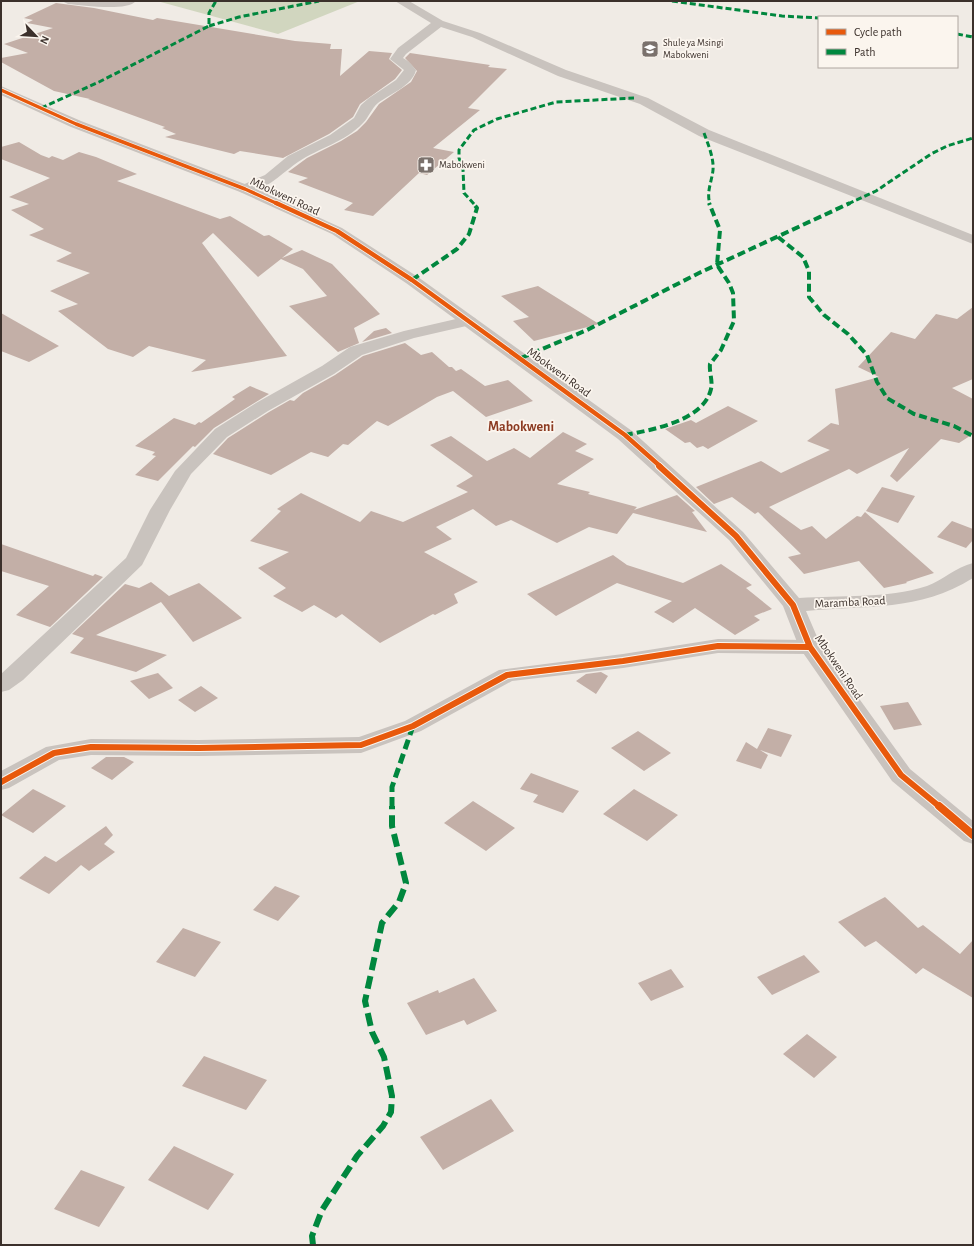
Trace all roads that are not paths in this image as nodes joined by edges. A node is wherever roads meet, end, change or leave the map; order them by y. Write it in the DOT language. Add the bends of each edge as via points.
graph roads {
  1 [pos="68,1"];
  2 [pos="130,1"];
  3 [pos="401,1"];
  4 [pos="439,23"];
  5 [pos="1,90"];
  6 [pos="245,189"];
  7 [pos="973,240"];
  8 [pos="468,321"];
  9 [pos="973,569"];
  10 [pos="793,605"];
  11 [pos="810,647"];
  12 [pos="1,686"];
  13 [pos="1,782"];
  14 [pos="973,835"];
  1 -- 2 [label="street" via="107,4"];
  3 -- 4 [label="street"];
  4 -- 6 [label="street" via="402,51 396,59 410,70 409,74 373,101 359,120 335,138 293,159 270,178"];
  4 -- 7 [label="street" via="476,35 562,73 644,101 704,132"];
  5 -- 6 [label="street, Mbokweni Road" via="76,124"];
  6 -- 8 [label="street, Mbokweni Road" via="337,231 412,280"];
  8 -- 10 [label="street, Mbokweni Road" via="625,435 736,536"];
  8 -- 12 [label="street" via="410,334 356,351 221,433 184,472 160,510 135,561"];
  9 -- 10 [label="street, Maramba Road" via="937,589 886,601"];
  10 -- 11 [label="street, Mbokweni Road"];
  11 -- 13 [label="street" via="718,646 507,675 412,726 361,745 91,747 54,754"];
  11 -- 14 [label="street, Mbokweni Road" via="901,775"];
}
